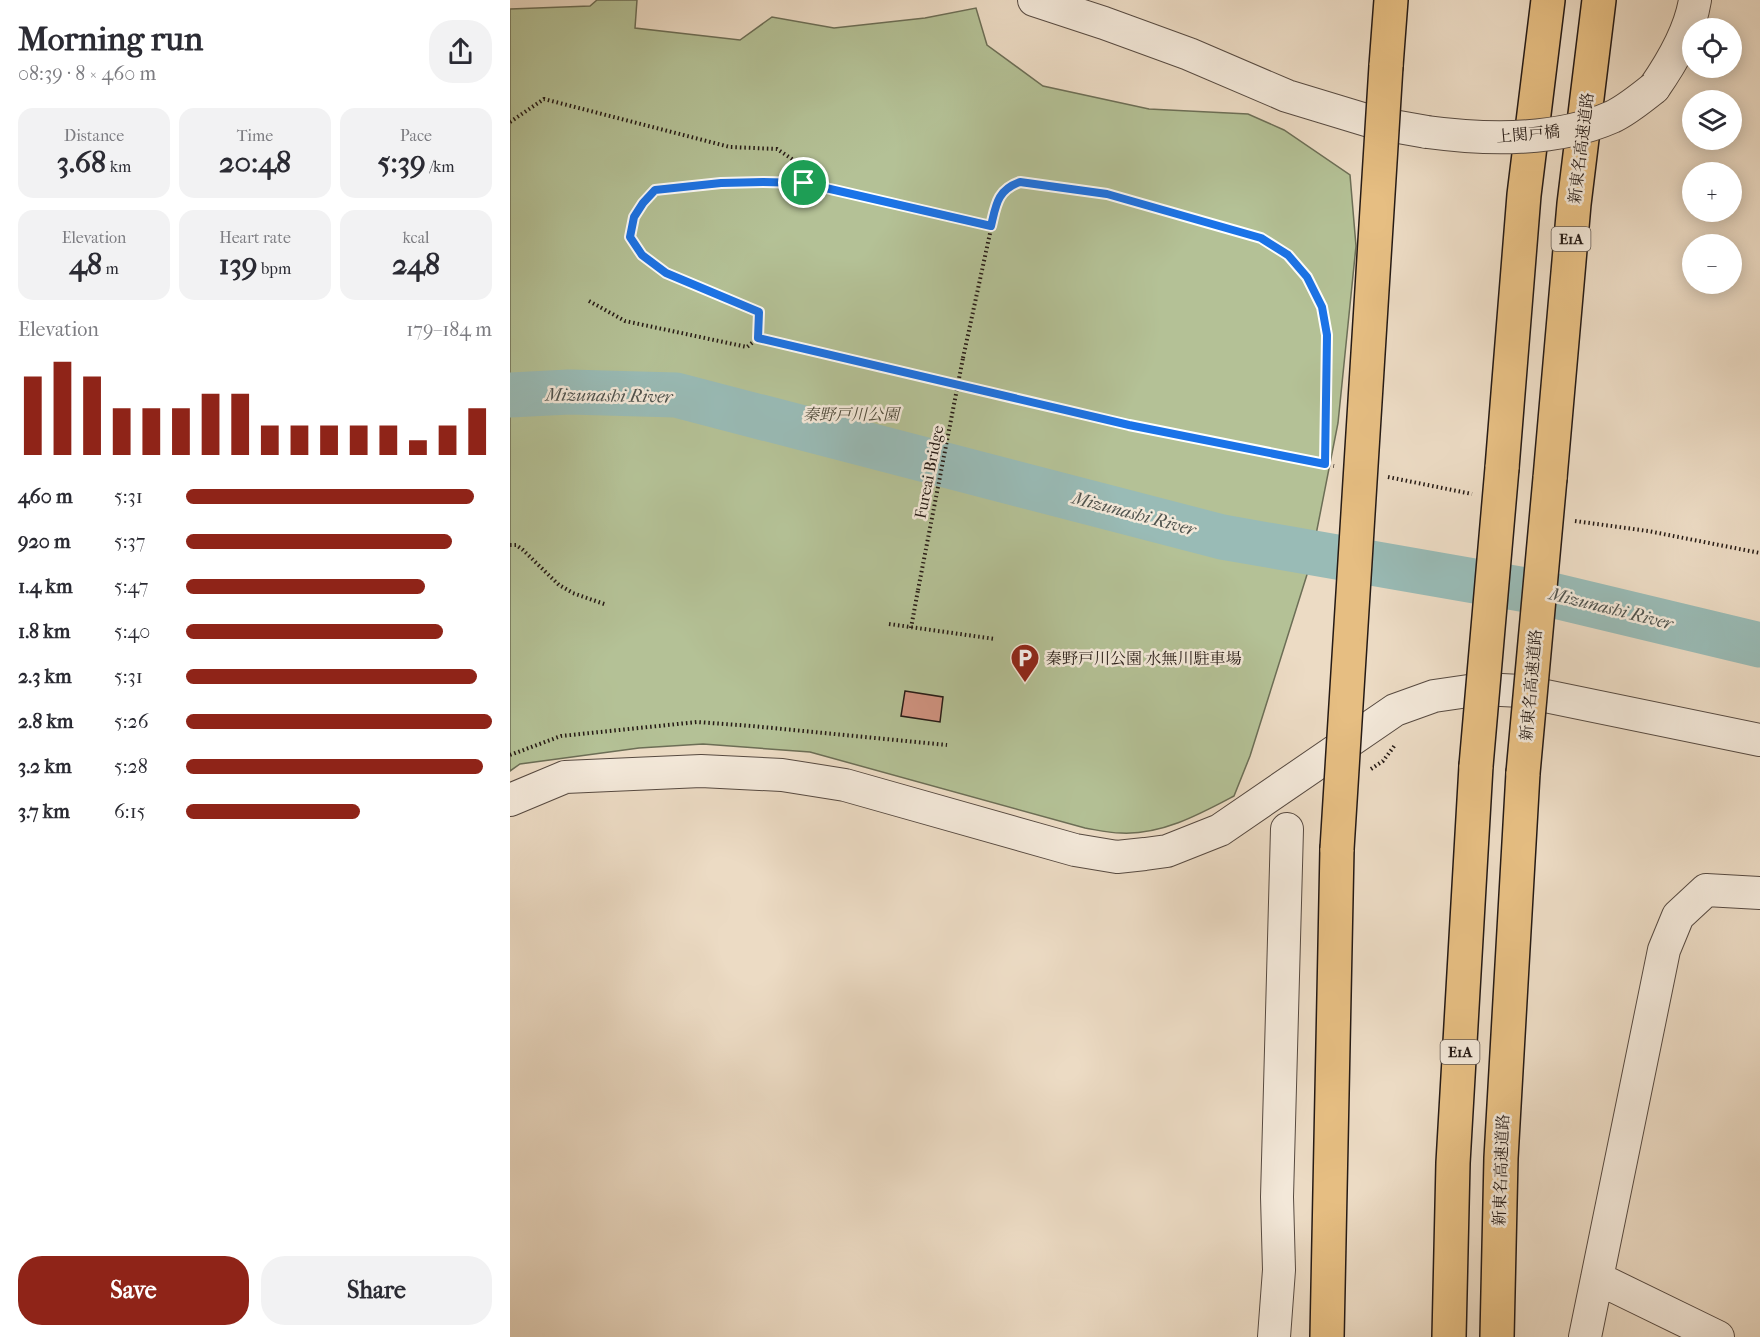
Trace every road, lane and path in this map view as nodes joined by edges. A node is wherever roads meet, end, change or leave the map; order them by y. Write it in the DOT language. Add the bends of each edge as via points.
graph roads {
  1 [pos="1034,0"];
  2 [pos="1391,0"];
  3 [pos="1548,0"];
  4 [pos="1599,0"];
  5 [pos="1695,0"];
  6 [pos="510,122"];
  7 [pos="804,183"];
  8 [pos="991,226"];
  9 [pos="589,301"];
  10 [pos="758,338"];
  11 [pos="1325,464"];
  12 [pos="1336,467"];
  13 [pos="1381,476"];
  14 [pos="1470,494"];
  15 [pos="1579,522"];
  16 [pos="510,545"];
  17 [pos="1760,553"];
  18 [pos="607,605"];
  19 [pos="889,624"];
  20 [pos="911,628"];
  21 [pos="995,639"];
  22 [pos="1760,740"];
  23 [pos="947,746"];
  24 [pos="510,755"];
  25 [pos="510,800"];
  26 [pos="1287,829"];
  27 [pos="1760,893"];
  28 [pos="1597,1278"];
  29 [pos="1274,1337"];
  30 [pos="1327,1337"];
  31 [pos="1449,1337"];
  32 [pos="1497,1337"];
  33 [pos="1585,1337"];
  34 [pos="1718,1337"];
  1 -- 5 [label="street, 上関戸橋, bridge" via="1189,54 1287,96 1376,123 1427,132 1503,137 1573,129 1614,116 1654,88 1683,39"];
  2 -- 30 [label="highway, bridge" via="1337,849"];
  3 -- 31 [label="highway, E1A, bridge" via="1524,195 1476,766 1453,1163"];
  4 -- 32 [label="highway, 新東名高速道路 / E1A, bridge" via="1574,204 1524,773 1501,1158"];
  6 -- 7 [label="path" via="544,99 730,147 777,149 795,161"];
  7 -- 8 [label="path"];
  7 -- 10 [label="path" via="721,183 655,190 634,217 630,237 642,255 666,273 759,312"];
  8 -- 11 [label="path, Fureai Bridge" via="997,201 1007,186 1020,182 1107,194 1261,238 1288,255 1307,277 1322,307 1327,335"];
  8 -- 20 [label="path, Fureai Bridge, bridge"];
  9 -- 10 [label="path" via="625,321 747,347"];
  10 -- 11 [label="path" via="1129,425"];
  11 -- 12 [label="path"];
  13 -- 14 [label="path"];
  15 -- 17 [label="path"];
  16 -- 18 [label="path" via="516,545 559,585"];
  19 -- 20 [label="path"];
  20 -- 21 [label="path"];
  22 -- 25 [label="street" via="1521,691 1482,689 1434,696 1395,710 1220,830 1167,851 1117,857 1075,850 845,785 782,775 701,771 565,777"];
  23 -- 24 [label="path" via="697,722 561,736"];
  26 -- 29 [label="street" via="1277,1197 1279,1270"];
  27 -- 28 [label="street" via="1707,890 1678,916 1664,950"];
  28 -- 33 [label="street"];
  28 -- 34 [label="street"];
}
